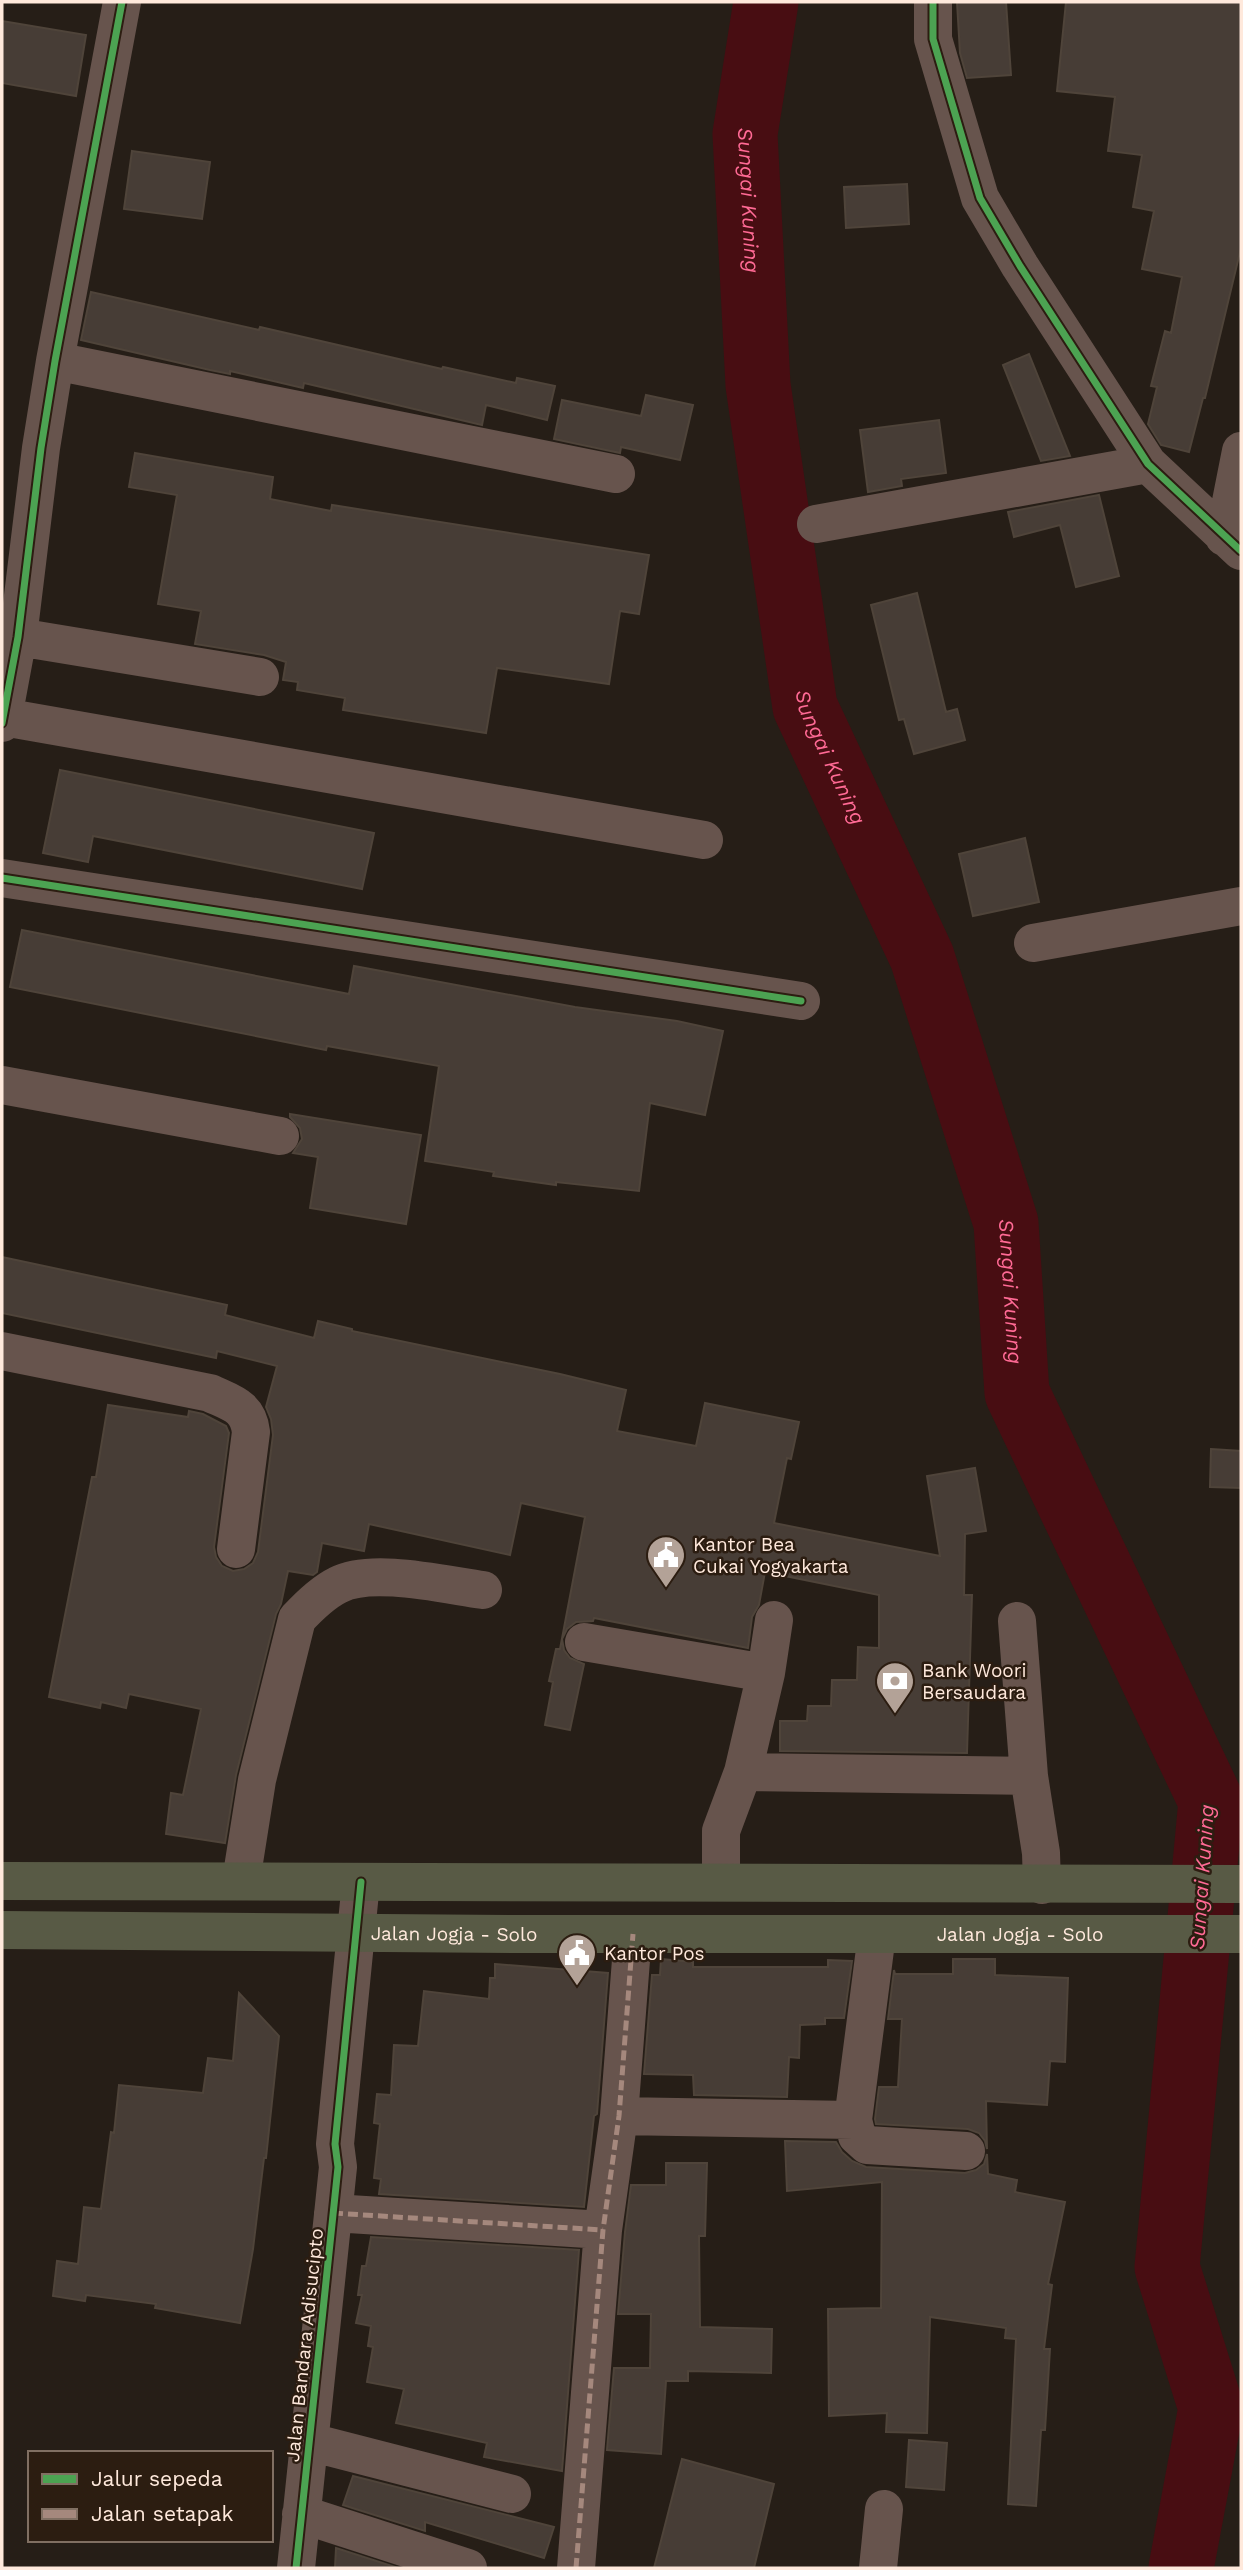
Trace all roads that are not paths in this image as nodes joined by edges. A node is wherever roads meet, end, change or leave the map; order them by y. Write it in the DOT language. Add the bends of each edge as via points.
graph roads {
  1 [pos="122,2"];
  2 [pos="933,2"];
  3 [pos="55,361"];
  4 [pos="1241,451"];
  5 [pos="1148,464"];
  6 [pos="616,474"];
  7 [pos="816,524"];
  8 [pos="1233,544"];
  9 [pos="18,637"];
  10 [pos="260,677"];
  11 [pos="2,720"];
  12 [pos="704,840"];
  13 [pos="2,878"];
  14 [pos="1241,906"];
  15 [pos="1033,943"];
  16 [pos="802,1001"];
  17 [pos="2,1085"];
  18 [pos="280,1136"];
  19 [pos="2,1351"];
  20 [pos="236,1549"];
  21 [pos="483,1590"];
  22 [pos="774,1620"];
  23 [pos="1017,1621"];
  24 [pos="584,1642"];
  25 [pos="766,1673"];
  26 [pos="743,1772"];
  27 [pos="1029,1776"];
  28 [pos="2,1881"];
  29 [pos="241,1881"];
  30 [pos="367,1882"];
  31 [pos="721,1882"];
  32 [pos="1241,1884"];
  33 [pos="1042,1885"];
  34 [pos="2,1930"];
  35 [pos="363,1932"];
  36 [pos="633,1934"];
  37 [pos="877,1934"];
  38 [pos="1241,1934"];
  39 [pos="619,2116"];
  40 [pos="853,2120"];
  41 [pos="966,2151"];
  42 [pos="333,2213"];
  43 [pos="603,2230"];
  44 [pos="310,2442"];
  45 [pos="512,2494"];
  46 [pos="884,2509"];
  47 [pos="301,2514"];
  48 [pos="296,2568"];
  49 [pos="468,2568"];
  50 [pos="576,2568"];
  51 [pos="878,2568"];
  1 -- 3 [label="street"];
  2 -- 5 [label="street" via="933,39 980,198"];
  3 -- 6 [label="street"];
  3 -- 9 [label="street"];
  4 -- 8 [label="street"];
  5 -- 7 [label="street"];
  5 -- 8 [label="street"];
  9 -- 10 [label="street"];
  9 -- 11 [label="street"];
  11 -- 12 [label="street"];
  13 -- 16 [label="street"];
  14 -- 15 [label="street"];
  17 -- 18 [label="street"];
  19 -- 20 [label="street" via="210,1394 237,1405 250,1418 251,1432"];
  21 -- 29 [label="street" via="377,1576 341,1583 297,1619 257,1780"];
  22 -- 25 [label="street"];
  23 -- 27 [label="street"];
  24 -- 25 [label="street"];
  25 -- 26 [label="street"];
  26 -- 27 [label="street"];
  26 -- 31 [label="street" via="721,1831"];
  27 -- 33 [label="street"];
  28 -- 29 [label="highway"];
  29 -- 30 [label="highway"];
  30 -- 31 [label="highway"];
  30 -- 35 [label="street, Jalan Bandara Adisucipto"];
  31 -- 33 [label="highway"];
  32 -- 33 [label="highway"];
  34 -- 35 [label="highway, Jalan Jogja - Solo"];
  35 -- 36 [label="highway, Jalan Jogja - Solo"];
  35 -- 42 [label="street, Jalan Bandara Adisucipto" via="335,2144 338,2167"];
  36 -- 37 [label="highway, Jalan Jogja - Solo"];
  36 -- 39 [label="street"];
  37 -- 38 [label="highway, Jalan Jogja - Solo"];
  37 -- 40 [label="street"];
  39 -- 40 [label="street"];
  39 -- 43 [label="street"];
  40 -- 41 [label="street" via="857,2136 867,2145"];
  42 -- 43 [label="street"];
  42 -- 44 [label="street, Jalan Bandara Adisucipto"];
  43 -- 50 [label="street"];
  44 -- 45 [label="street"];
  44 -- 47 [label="street, Jalan Bandara Adisucipto"];
  46 -- 51 [label="street"];
  47 -- 48 [label="street, Jalan Bandara Adisucipto"];
  47 -- 49 [label="street"];
}
